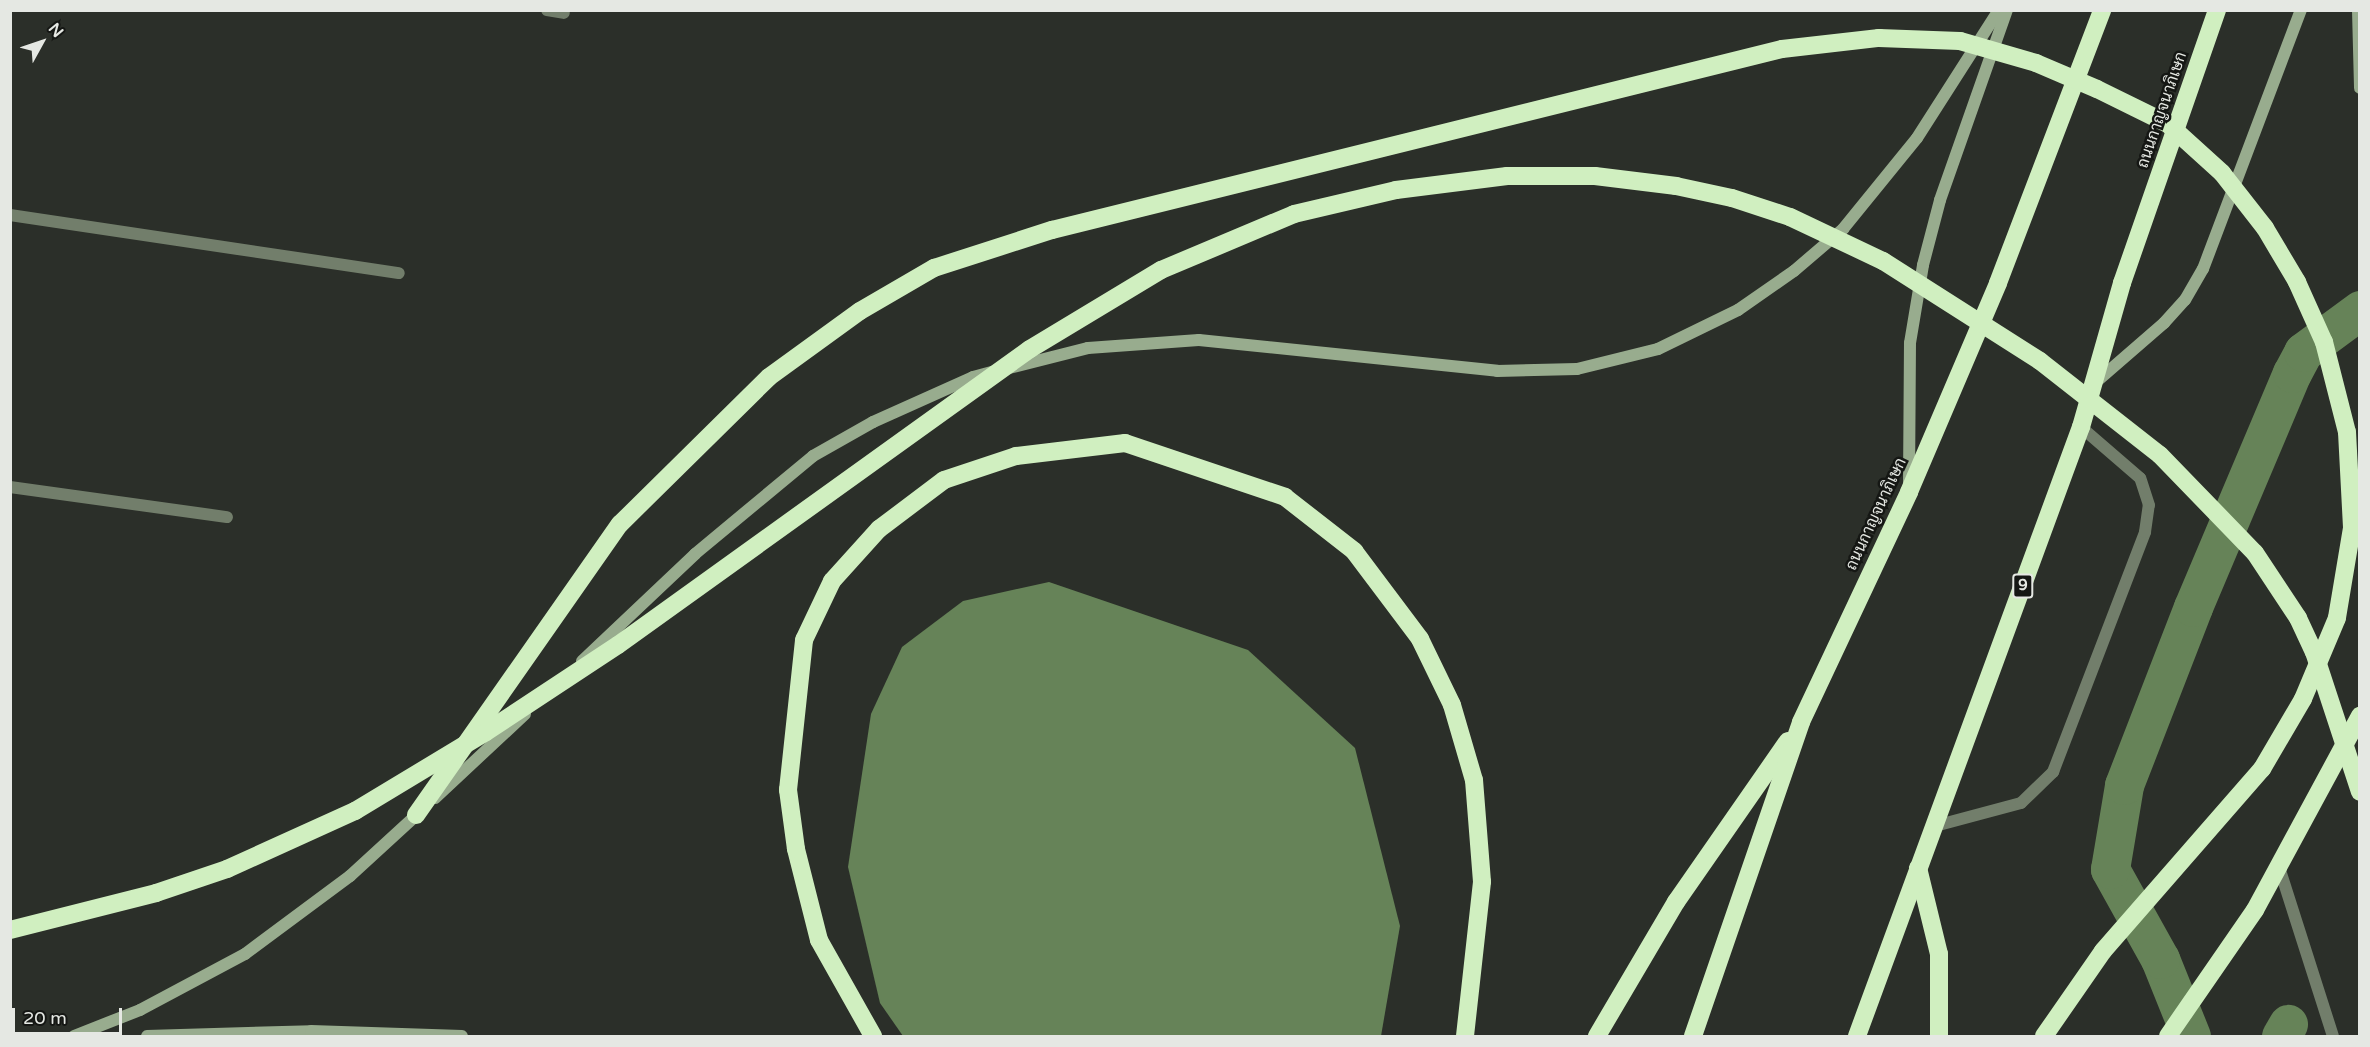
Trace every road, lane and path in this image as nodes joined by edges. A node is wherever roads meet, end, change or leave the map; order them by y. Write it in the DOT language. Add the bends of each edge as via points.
graph roads {
  1 [pos="546,10"];
  2 [pos="1999,10"];
  3 [pos="2007,10"];
  4 [pos="2102,10"];
  5 [pos="2217,10"];
  6 [pos="2301,10"];
  7 [pos="2358,10"];
  8 [pos="564,13"];
  9 [pos="2359,72"];
  10 [pos="2360,88"];
  11 [pos="10,215"];
  12 [pos="399,273"];
  13 [pos="2096,382"];
  14 [pos="2081,427"];
  15 [pos="10,487"];
  16 [pos="1909,492"];
  17 [pos="227,517"];
  18 [pos="2360,716"];
  19 [pos="1801,722"];
  20 [pos="2360,792"];
  21 [pos="416,815"];
  22 [pos="1935,826"];
  23 [pos="2279,867"];
  24 [pos="1915,876"];
  25 [pos="10,930"];
  26 [pos="74,1036"];
  27 [pos="147,1036"];
  28 [pos="462,1036"];
  29 [pos="873,1036"];
  30 [pos="1465,1036"];
  31 [pos="1597,1036"];
  32 [pos="1693,1036"];
  33 [pos="1857,1036"];
  34 [pos="1939,1036"];
  35 [pos="2044,1036"];
  36 [pos="2169,1036"];
  37 [pos="2333,1036"];
  1 -- 8 [label="street"];
  2 -- 21 [label="main road" via="1917,138 1843,229 1794,271 1738,310 1658,349 1576,369 1497,371 1199,340 1088,348 973,376 873,422 797,469 695,554"];
  3 -- 16 [label="main road" via="1940,200 1923,265 1910,343"];
  4 -- 16 [label="highway, ถนนกาญจนาภิเษก" via="1998,282"];
  5 -- 13 [label="highway, ถนนกาญจนาภิเษก / 9" via="2122,284"];
  6 -- 13 [label="main road" via="2203,269 2185,300 2164,323"];
  7 -- 9 [label="main road"];
  9 -- 10 [label="main road"];
  11 -- 12 [label="street"];
  13 -- 14 [label="highway, ถนนกาญจนาภิเษก / 9"];
  14 -- 22 [label="highway, ถนนกาญจนาภิเษก / 9"];
  14 -- 22 [label="street" via="2140,478 2150,505 2145,532 2053,772 2021,803"];
  15 -- 17 [label="street"];
  16 -- 19 [label="highway, ถนนกาญจนาภิเษก"];
  18 -- 23 [label="highway"];
  19 -- 31 [label="highway" via="1676,902"];
  19 -- 32 [label="highway, ถนนกาญจนาภิเษก"];
  20 -- 25 [label="highway, bridge" via="2314,652 2288,602 2255,553 2160,455 2040,361 1883,261 1790,217 1732,198 1666,185 1595,176 1507,176 1396,189 1294,214 1161,270 1065,325 618,645 365,805 226,869 80,915"];
  21 -- 26 [label="main road" via="350,876 245,954 140,1010"];
  21 -- 35 [label="highway, bridge" via="620,524 769,378 860,311 934,268 1052,230 1782,49 1879,38 1959,41 2036,63 2168,124 2222,173 2265,228 2296,282 2324,342 2347,432 2352,528 2337,618 2303,699 2262,769 2103,951"];
  22 -- 24 [label="highway, ถนนกาญจนาภิเษก / 9"];
  23 -- 36 [label="highway" via="2213,975"];
  23 -- 37 [label="street"];
  24 -- 33 [label="highway, ถนนกาญจนาภิเษก / 9"];
  24 -- 34 [label="highway" via="1939,954"];
  27 -- 28 [label="main road" via="311,1031"];
  29 -- 30 [label="highway" via="819,940 796,849 788,790 804,640 832,581 879,529 944,480 1016,456 1125,443 1285,497 1354,551 1420,639 1452,705 1473,780 1482,882"];
}
